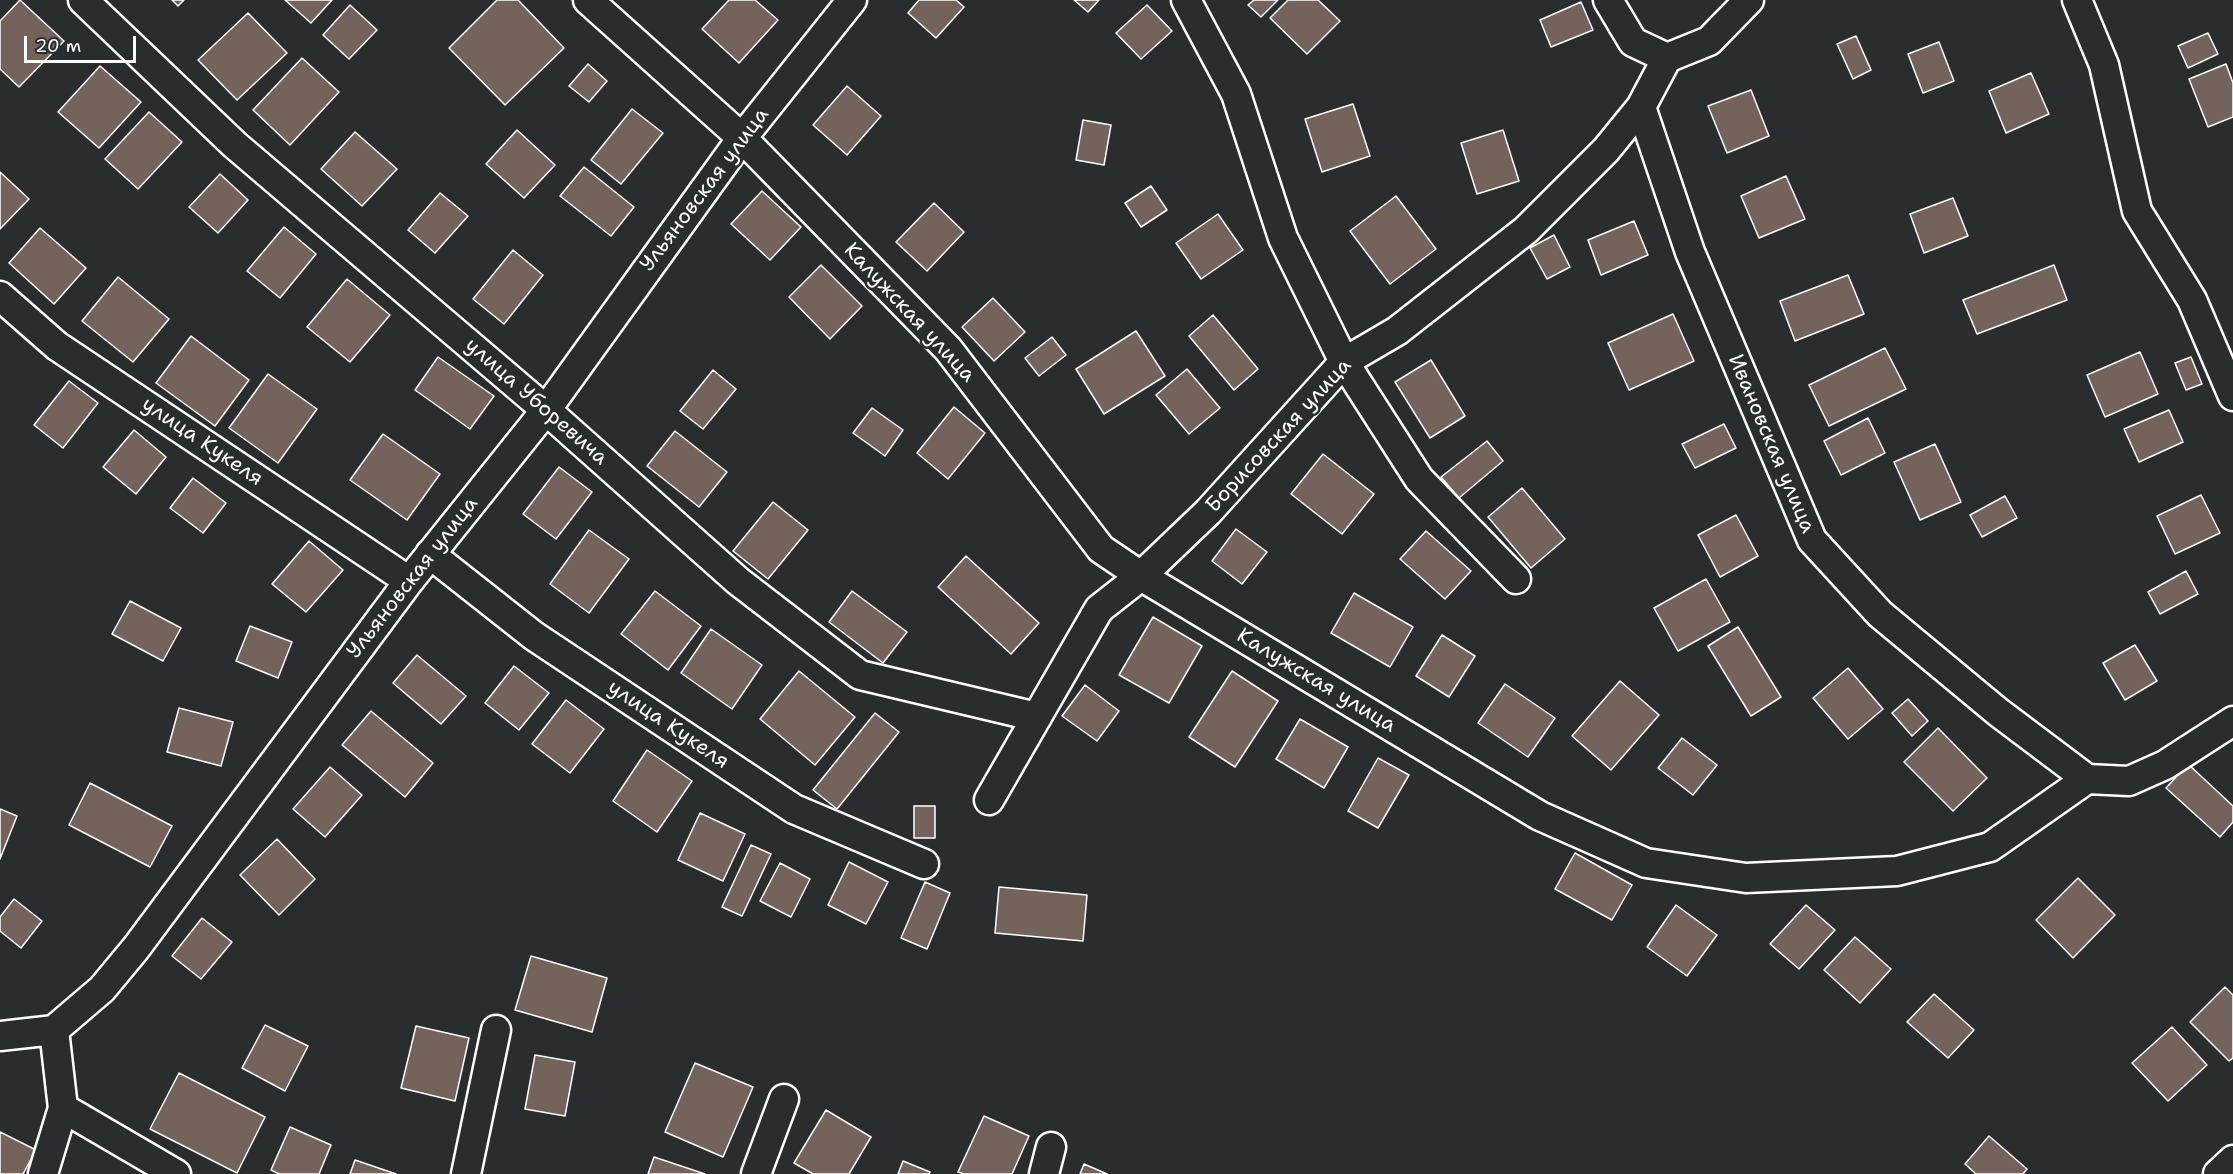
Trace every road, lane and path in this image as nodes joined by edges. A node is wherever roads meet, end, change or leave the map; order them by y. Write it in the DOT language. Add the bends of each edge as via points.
graph roads {
  1 [pos="83,0"];
  2 [pos="588,0"];
  3 [pos="852,0"];
  4 [pos="1186,0"];
  5 [pos="1608,0"];
  6 [pos="1749,0"];
  7 [pos="2077,0"];
  8 [pos="1668,58"];
  9 [pos="1641,107"];
  10 [pos="742,138"];
  11 [pos="0,297"];
  12 [pos="1344,362"];
  13 [pos="2233,396"];
  14 [pos="546,410"];
  15 [pos="430,554"];
  16 [pos="1141,576"];
  17 [pos="1516,579"];
  18 [pos="409,581"];
  19 [pos="1037,717"];
  20 [pos="2233,721"];
  21 [pos="2086,779"];
  22 [pos="989,800"];
  23 [pos="924,864"];
  24 [pos="54,1030"];
  25 [pos="496,1030"];
  26 [pos="0,1036"];
  27 [pos="784,1099"];
  28 [pos="63,1108"];
  29 [pos="1051,1147"];
  30 [pos="2233,1160"];
  31 [pos="43,1174"];
  32 [pos="176,1174"];
  33 [pos="466,1174"];
  34 [pos="756,1174"];
  35 [pos="1044,1174"];
  36 [pos="2218,1174"];
  1 -- 14 [label="street, улица Уборевича" via="235,145"];
  2 -- 10 [label="street, Калужская улица"];
  3 -- 10 [label="street, Ульяновская улица"];
  4 -- 12 [label="street" via="1236,94 1283,238"];
  5 -- 8 [label="street" via="1633,42"];
  6 -- 8 [label="street" via="1709,41"];
  7 -- 13 [label="street" via="2104,65 2137,211 2192,300"];
  8 -- 9 [label="street, Борисовская улица"];
  9 -- 12 [label="street, Борисовская улица" via="1606,150 1526,230 1396,331"];
  9 -- 21 [label="street, Ивановская улица" via="1690,252 1812,540 1880,614"];
  10 -- 14 [label="street, Ульяновская улица"];
  10 -- 16 [label="street, Калужская улица" via="948,349 1101,549"];
  11 -- 18 [label="street, улица Кукеля" via="57,346"];
  12 -- 16 [label="street, Борисовская улица" via="1208,512"];
  12 -- 17 [label="street" via="1419,479"];
  14 -- 15 [label="street, Ульяновская улица"];
  14 -- 19 [label="street, улица Уборевича" via="738,581 860,675"];
  15 -- 18 [label="street, Ульяновская улица"];
  15 -- 23 [label="street, улица Кукеля" via="534,636 794,809"];
  16 -- 19 [label="street, Борисовская улица" via="1099,609"];
  16 -- 21 [label="street, Калужская улица" via="1540,816 1646,863 1746,878 1897,871 1990,848"];
  18 -- 24 [label="street, Ульяновская улица" via="136,948 102,989"];
  19 -- 22 [label="street, Борисовская улица"];
  20 -- 21 [label="street" via="2166,765 2129,781"];
  24 -- 26 [label="street"];
  24 -- 28 [label="street"];
  25 -- 33 [label="street"];
  27 -- 34 [label="street"];
  28 -- 31 [label="street"];
  28 -- 32 [label="street"];
  29 -- 35 [label="street"];
  30 -- 36 [label="street"];
}
